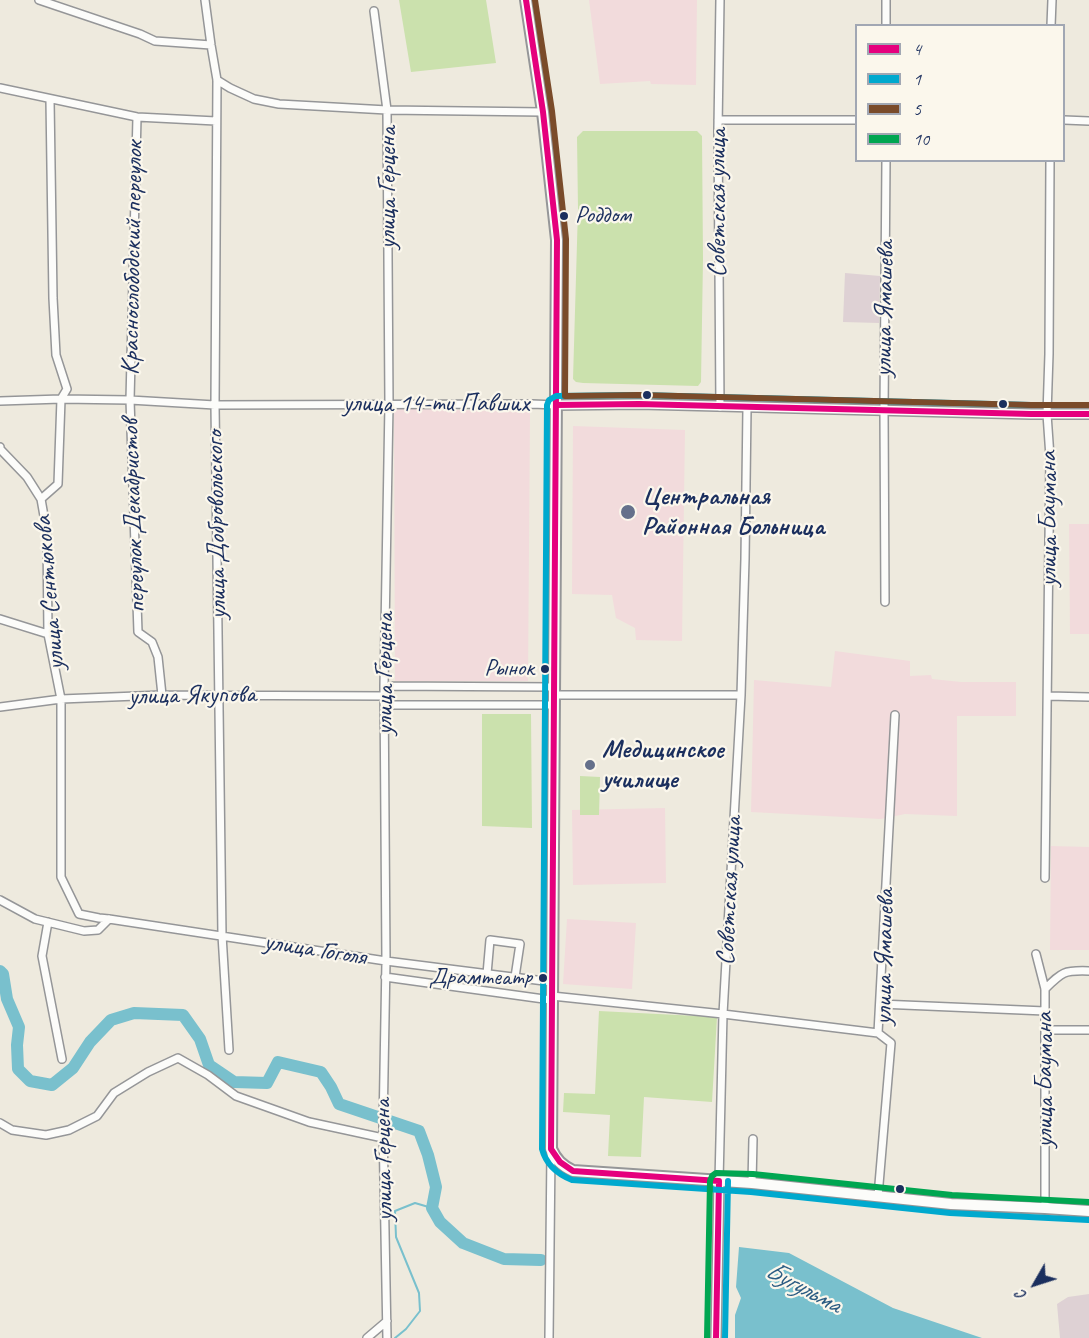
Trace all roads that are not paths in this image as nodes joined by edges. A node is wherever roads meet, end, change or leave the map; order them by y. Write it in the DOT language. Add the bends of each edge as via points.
graph roads {
  1 [pos="39,0"];
  2 [pos="206,0"];
  3 [pos="526,0"];
  4 [pos="720,0"];
  5 [pos="886,0"];
  6 [pos="1052,0"];
  7 [pos="374,11"];
  8 [pos="886,24"];
  9 [pos="1051,24"];
  10 [pos="211,45"];
  11 [pos="218,80"];
  12 [pos="0,88"];
  13 [pos="50,100"];
  14 [pos="387,110"];
  15 [pos="543,112"];
  16 [pos="137,117"];
  17 [pos="718,120"];
  18 [pos="855,120"];
  19 [pos="1065,120"];
  20 [pos="216,121"];
  21 [pos="1089,121"];
  22 [pos="886,162"];
  23 [pos="1050,162"];
  24 [pos="61,399"];
  25 [pos="130,400"];
  26 [pos="0,401"];
  27 [pos="389,404"];
  28 [pos="215,405"];
  29 [pos="556,405"];
  30 [pos="720,407"];
  31 [pos="747,408"];
  32 [pos="884,411"];
  33 [pos="1047,414"];
  34 [pos="1089,414"];
  35 [pos="0,447"];
  36 [pos="41,499"];
  37 [pos="885,602"];
  38 [pos="0,619"];
  39 [pos="48,634"];
  40 [pos="384,686"];
  41 [pos="220,694"];
  42 [pos="162,695"];
  43 [pos="741,695"];
  44 [pos="385,696"];
  45 [pos="554,696"];
  46 [pos="1048,696"];
  47 [pos="1089,697"];
  48 [pos="61,699"];
  49 [pos="385,705"];
  50 [pos="0,707"];
  51 [pos="894,715"];
  52 [pos="1045,878"];
  53 [pos="0,900"];
  54 [pos="79,914"];
  55 [pos="109,919"];
  56 [pos="48,922"];
  57 [pos="222,935"];
  58 [pos="1036,954"];
  59 [pos="386,961"];
  60 [pos="1089,971"];
  61 [pos="487,974"];
  62 [pos="385,977"];
  63 [pos="515,977"];
  64 [pos="552,982"];
  65 [pos="1045,989"];
  66 [pos="552,998"];
  67 [pos="880,1004"];
  68 [pos="1045,1011"];
  69 [pos="723,1014"];
  70 [pos="1045,1030"];
  71 [pos="1088,1030"];
  72 [pos="878,1033"];
  73 [pos="229,1050"];
  74 [pos="62,1059"];
  75 [pos="0,1123"];
  76 [pos="383,1138"];
  77 [pos="753,1139"];
  78 [pos="551,1149"];
  79 [pos="720,1181"];
  80 [pos="752,1183"];
  81 [pos="878,1196"];
  82 [pos="1045,1208"];
  83 [pos="1089,1211"];
  84 [pos="387,1321"];
  85 [pos="387,1335"];
  86 [pos="367,1338"];
  87 [pos="549,1338"];
  88 [pos="716,1338"];
  1 -- 10 [label="street" via="155,41"];
  2 -- 10 [label="street, улица Добровольского"];
  3 -- 15 [label="main road"];
  4 -- 17 [label="street, Советская улица"];
  5 -- 8 [label="street"];
  6 -- 9 [label="street"];
  7 -- 14 [label="street, улица Герцена"];
  10 -- 11 [label="street, улица Добровольского"];
  11 -- 14 [label="street" via="254,99 279,104"];
  11 -- 20 [label="street, улица Добровольского"];
  12 -- 13 [label="street"];
  13 -- 16 [label="street"];
  13 -- 24 [label="street, улица Сентюкова" via="56,355 67,389"];
  14 -- 15 [label="street"];
  14 -- 27 [label="street, улица Герцена"];
  15 -- 29 [label="main road" via="557,240"];
  16 -- 20 [label="street"];
  16 -- 25 [label="street, Краснослободский переулок"];
  17 -- 18 [label="street"];
  17 -- 30 [label="street, Советская улица"];
  19 -- 21 [label="street"];
  20 -- 28 [label="street, улица Добровольского"];
  22 -- 32 [label="street, улица Ямашева"];
  23 -- 33 [label="street, улица Баумана"];
  24 -- 25 [label="street, улица 14-ти Павших"];
  24 -- 26 [label="street, улица 14-ти Павших"];
  24 -- 36 [label="street, улица Сентюкова" via="58,484"];
  25 -- 28 [label="street, улица 14-ти Павших"];
  25 -- 42 [label="street, переулок Декабристов" via="138,632 152,642 158,657"];
  27 -- 28 [label="street, улица 14-ти Павших"];
  27 -- 29 [label="street, улица 14-ти Павших"];
  27 -- 40 [label="street, улица Герцена"];
  28 -- 41 [label="street, улица Добровольского"];
  29 -- 30 [label="street, улица 14-ти Павших"];
  29 -- 45 [label="main road"];
  30 -- 31 [label="street, улица 14-ти Павших"];
  31 -- 32 [label="street, улица 14-ти Павших"];
  31 -- 43 [label="street, Советская улица"];
  32 -- 33 [label="street, улица 14-ти Павших"];
  32 -- 37 [label="street, улица Ямашева"];
  33 -- 34 [label="street, улица 14-ти Павших"];
  33 -- 46 [label="street, улица Баумана"];
  35 -- 36 [label="street"];
  36 -- 39 [label="street, улица Сентюкова" via="47,533"];
  38 -- 39 [label="street"];
  39 -- 48 [label="street, улица Сентюкова"];
  40 -- 44 [label="street, улица Герцена"];
  40 -- 45 [label="street"];
  41 -- 42 [label="street, улица Якупова"];
  41 -- 44 [label="street, улица Якупова"];
  41 -- 57 [label="street, улица Добровольского"];
  42 -- 48 [label="street, улица Якупова"];
  43 -- 45 [label="street"];
  43 -- 69 [label="street, Советская улица"];
  44 -- 49 [label="street, улица Герцена"];
  45 -- 49 [label="street"];
  45 -- 64 [label="main road"];
  46 -- 47 [label="street"];
  46 -- 52 [label="street, улица Баумана"];
  48 -- 50 [label="street, улица Якупова"];
  48 -- 54 [label="street, улица Сентюкова" via="61,877"];
  49 -- 59 [label="street, улица Герцена"];
  51 -- 67 [label="street, улица Ямашева"];
  53 -- 56 [label="street"];
  54 -- 55 [label="street, улица Гоголя"];
  55 -- 56 [label="street" via="98,930 84,931"];
  55 -- 57 [label="street, улица Гоголя"];
  56 -- 74 [label="street" via="42,956"];
  57 -- 59 [label="street, улица Гоголя"];
  57 -- 73 [label="street, улица Добровольского"];
  58 -- 65 [label="street, улица Баумана"];
  59 -- 61 [label="street, улица Гоголя"];
  59 -- 62 [label="street, улица Герцена"];
  60 -- 65 [label="street" via="1073,970 1059,975"];
  61 -- 63 [label="street, улица Гоголя"];
  61 -- 63 [label="street" via="490,940 519,944"];
  62 -- 66 [label="street, улица Гоголя"];
  62 -- 76 [label="street, улица Герцена"];
  63 -- 64 [label="street, улица Гоголя"];
  64 -- 66 [label="main road"];
  65 -- 68 [label="street, улица Баумана"];
  66 -- 69 [label="street, улица Гоголя"];
  66 -- 78 [label="main road"];
  67 -- 68 [label="street"];
  67 -- 72 [label="street, улица Ямашева"];
  68 -- 70 [label="street, улица Баумана"];
  69 -- 72 [label="street, улица Гоголя"];
  69 -- 79 [label="street, Советская улица"];
  70 -- 71 [label="street"];
  70 -- 82 [label="street, улица Баумана"];
  72 -- 81 [label="street, улица Ямашева" via="891,1043"];
  75 -- 76 [label="street" via="12,1130 46,1135 69,1130 97,1116 114,1093 178,1058 236,1096 309,1122"];
  76 -- 84 [label="street, улица Герцена"];
  77 -- 80 [label="street"];
  78 -- 79 [label="main road" via="555,1159 573,1171"];
  78 -- 87 [label="street"];
  79 -- 80 [label="main road"];
  79 -- 88 [label="street, Советская улица"];
  80 -- 81 [label="main road"];
  81 -- 82 [label="main road"];
  82 -- 83 [label="main road"];
  84 -- 85 [label="street, улица Герцена"];
  84 -- 86 [label="street"];
}
